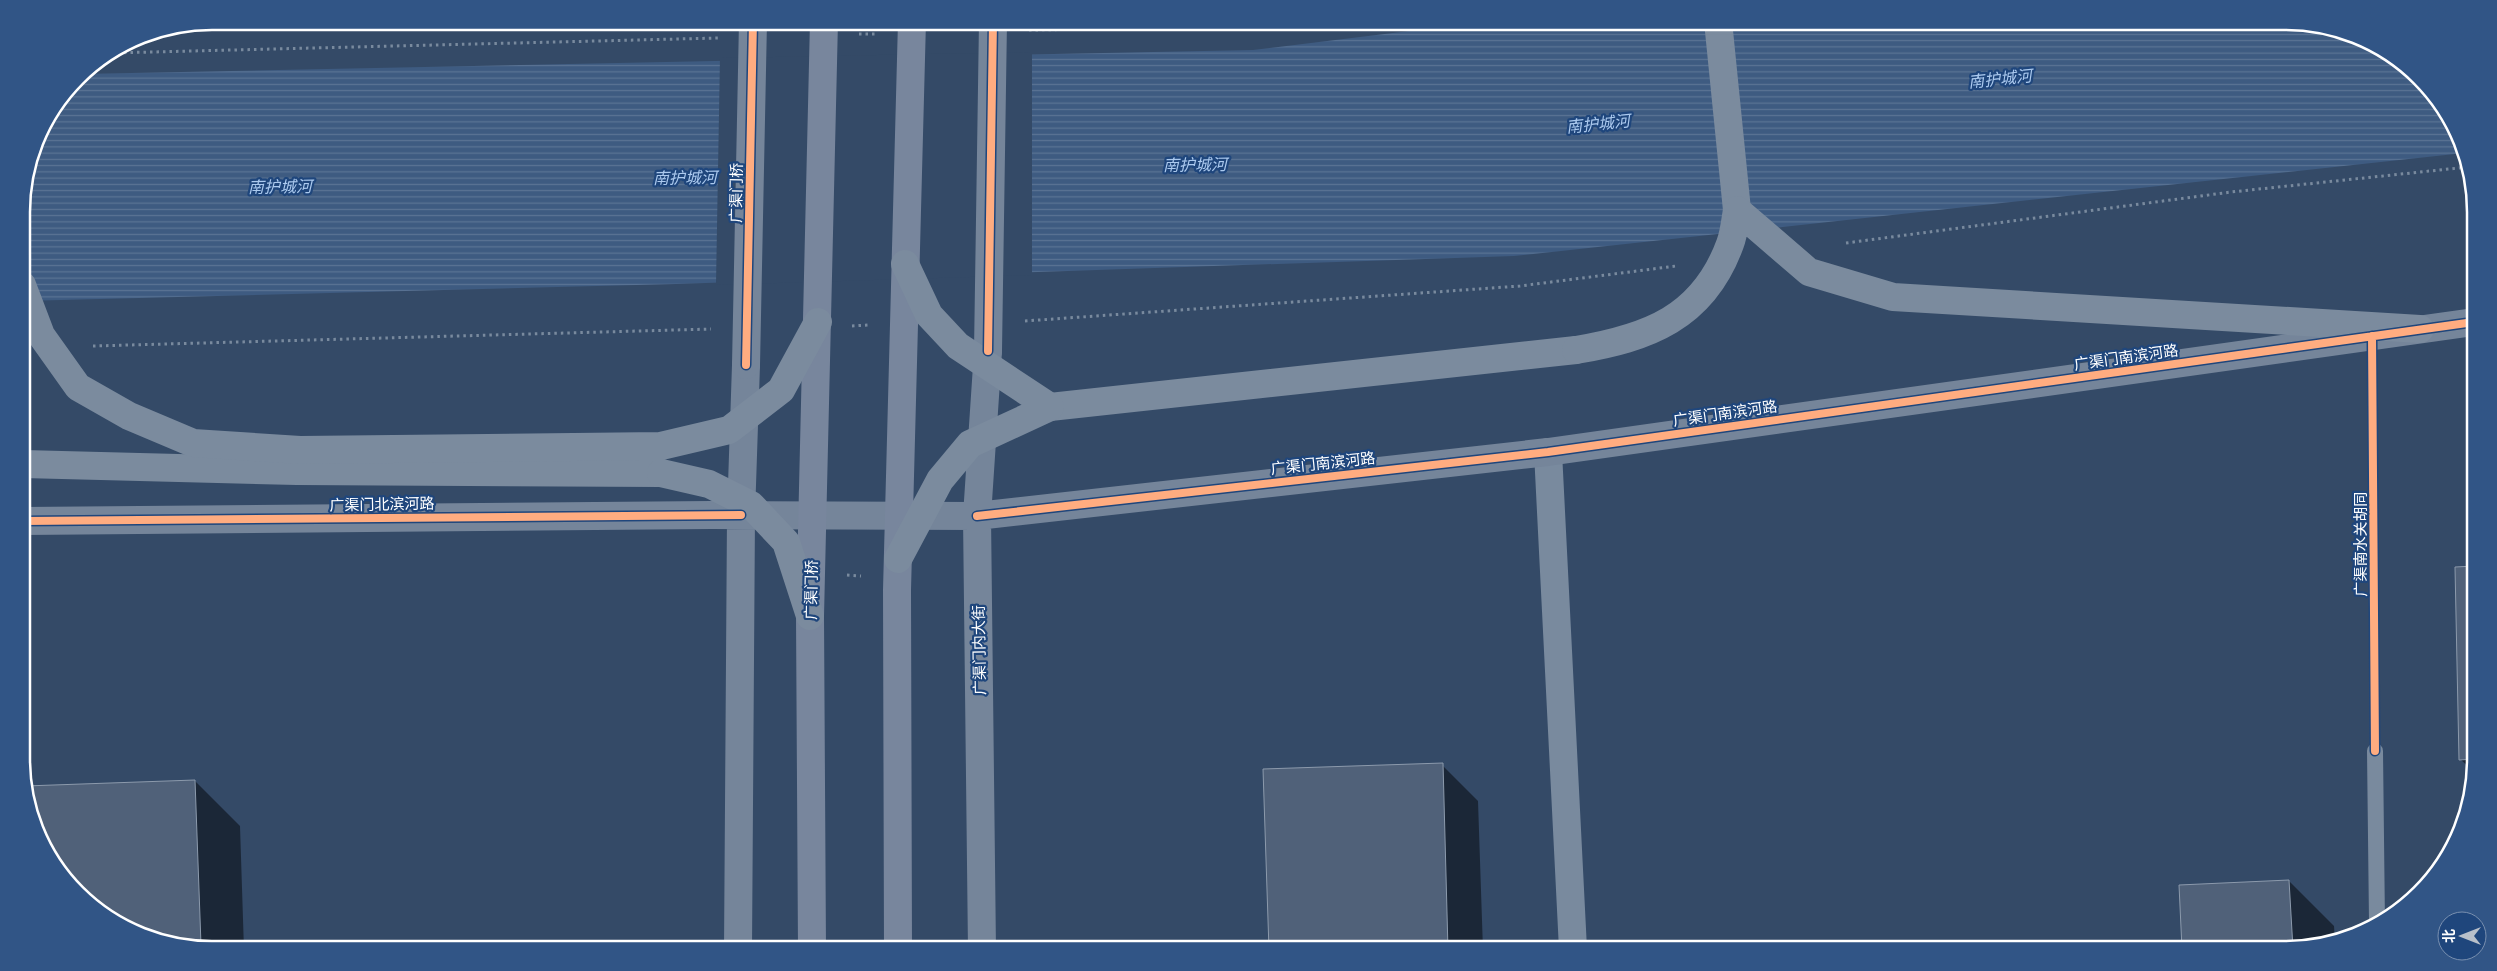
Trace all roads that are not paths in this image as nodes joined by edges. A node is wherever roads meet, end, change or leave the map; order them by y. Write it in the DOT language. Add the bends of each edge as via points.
graph roads {
  1 [pos="754,30"];
  2 [pos="824,30"];
  3 [pos="912,30"];
  4 [pos="993,30"];
  5 [pos="1719,30"];
  6 [pos="1737,210"];
  7 [pos="905,264"];
  8 [pos="30,306"];
  9 [pos="2467,323"];
  10 [pos="830,324"];
  11 [pos="2420,329"];
  12 [pos="1050,407"];
  13 [pos="1548,452"];
  14 [pos="30,464"];
  15 [pos="741,515"];
  16 [pos="976,516"];
  17 [pos="30,521"];
  18 [pos="898,559"];
  19 [pos="810,616"];
  20 [pos="2375,751"];
  21 [pos="2377,916"];
  22 [pos="738,941"];
  23 [pos="812,941"];
  24 [pos="898,941"];
  25 [pos="982,941"];
  26 [pos="1572,941"];
  1 -- 15 [label="street, 广渠门桥, bridge"];
  2 -- 10 [label="main road, 广渠门桥, bridge"];
  3 -- 7 [label="main road, bridge"];
  4 -- 16 [label="street, 广渠门内大街, bridge" via="988,351"];
  5 -- 6 [label="highway"];
  6 -- 11 [label="highway, bridge" via="1809,272 1893,297"];
  6 -- 12 [label="highway, bridge" via="1731,243 1715,278 1686,311 1654,331 1614,344"];
  7 -- 12 [label="highway, bridge" via="929,315 958,346"];
  7 -- 18 [label="main road, bridge"];
  8 -- 10 [label="highway, bridge" via="41,335 78,387 129,416 193,444 300,450 661,446 729,430 781,390"];
  9 -- 11 [label="street, 广渠门南滨河路"];
  10 -- 19 [label="main road, 广渠门桥, bridge"];
  11 -- 13 [label="street, 广渠门南滨河路"];
  12 -- 18 [label="highway, bridge" via="970,444 940,480"];
  13 -- 16 [label="street, 广渠门南滨河路"];
  13 -- 26 [label="street"];
  14 -- 19 [label="highway, bridge" via="298,471 661,473 709,484 751,505 786,542"];
  15 -- 16 [label="street, 广渠门南滨河路"];
  15 -- 17 [label="street, 广渠门北滨河路"];
  15 -- 22 [label="street"];
  16 -- 25 [label="street, 广渠门内大街"];
  18 -- 24 [label="main road, bridge"];
  19 -- 23 [label="main road, 广渠门桥, bridge"];
  20 -- 21 [label="lane"];
}
